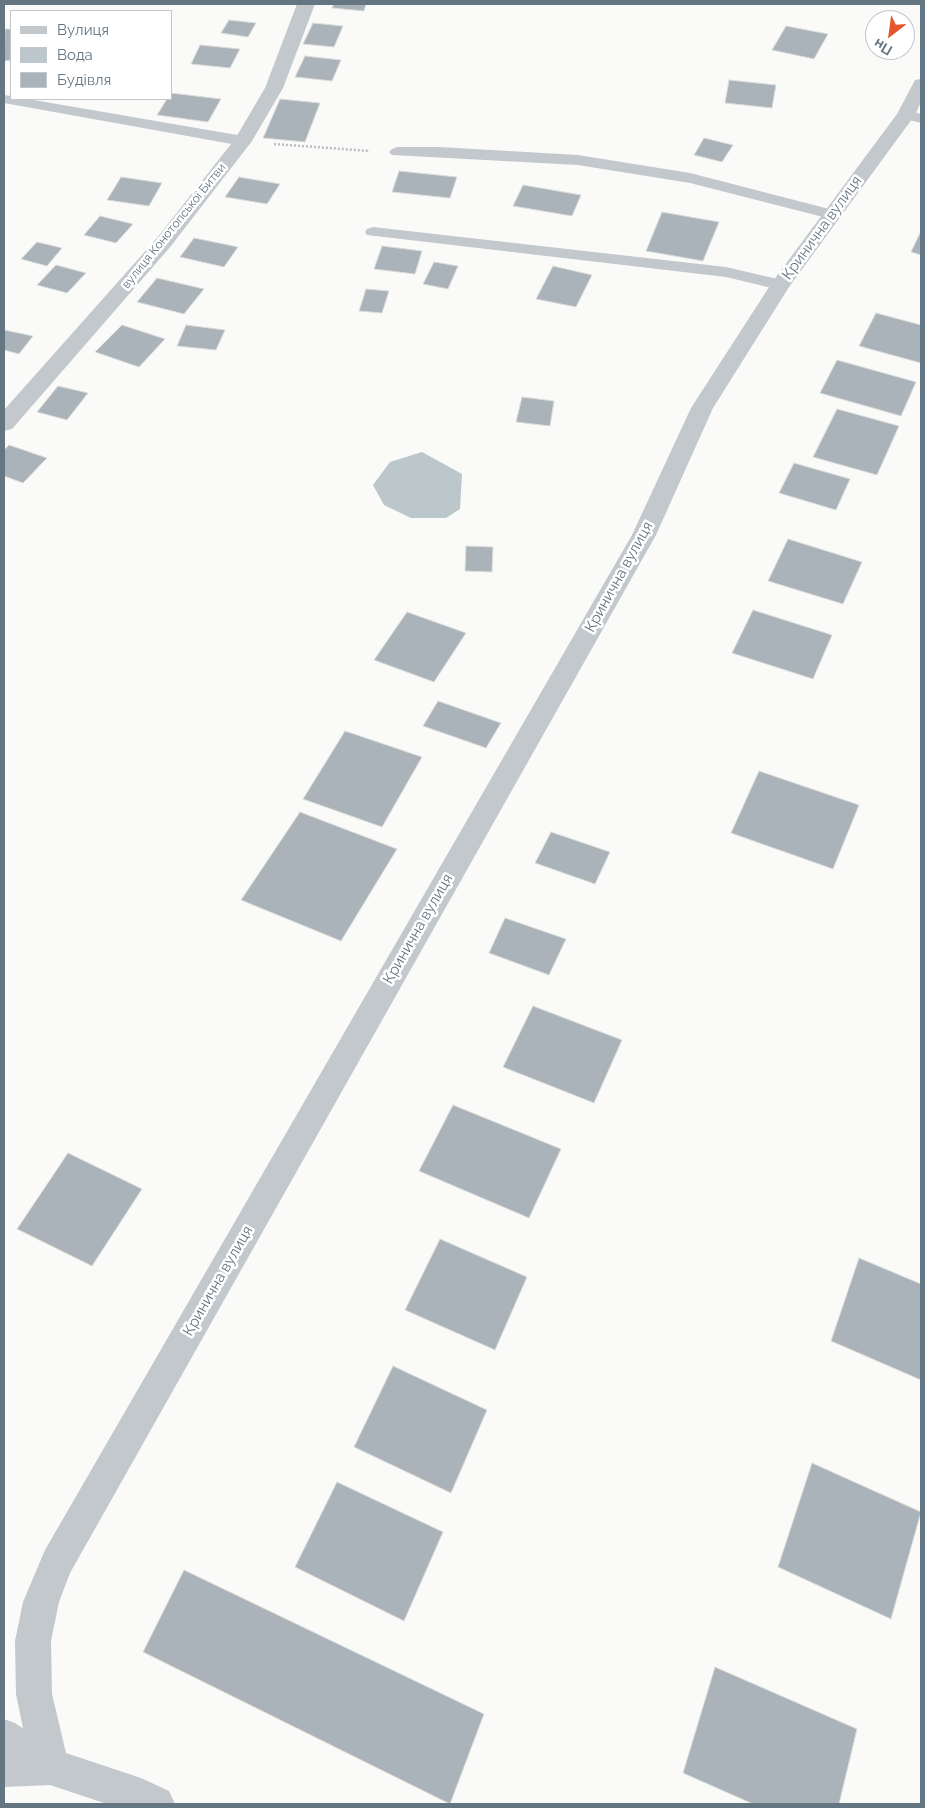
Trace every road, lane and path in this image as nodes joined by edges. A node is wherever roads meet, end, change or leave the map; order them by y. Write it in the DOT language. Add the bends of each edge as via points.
graph roads {
  1 [pos="306,4"];
  2 [pos="921,84"];
  3 [pos="20,100"];
  4 [pos="36,101"];
  5 [pos="913,117"];
  6 [pos="243,141"];
  7 [pos="397,152"];
  8 [pos="831,214"];
  9 [pos="373,232"];
  10 [pos="780,285"];
  11 [pos="4,424"];
  12 [pos="4,1734"];
  13 [pos="50,1766"];
  14 [pos="4,1768"];
  15 [pos="156,1804"];
  1 -- 6 [label="street, вулиця Конотопської Битви" via="274,88"];
  2 -- 5 [label="street, Кринична вулиця"];
  3 -- 4 [label="lane"];
  4 -- 6 [label="lane"];
  5 -- 8 [label="street, Кринична вулиця"];
  6 -- 7 [label="path"];
  6 -- 11 [label="street, вулиця Конотопської Битви" via="157,250"];
  7 -- 8 [label="lane" via="578,160 690,178"];
  8 -- 10 [label="street, Кринична вулиця"];
  9 -- 10 [label="lane" via="726,272"];
  10 -- 13 [label="street, Кринична вулиця" via="702,408 644,535 57,1562 41,1602 33,1641 34,1694"];
  12 -- 13 [label="lane"];
  13 -- 14 [label="street"];
  13 -- 15 [label="street"];
}
